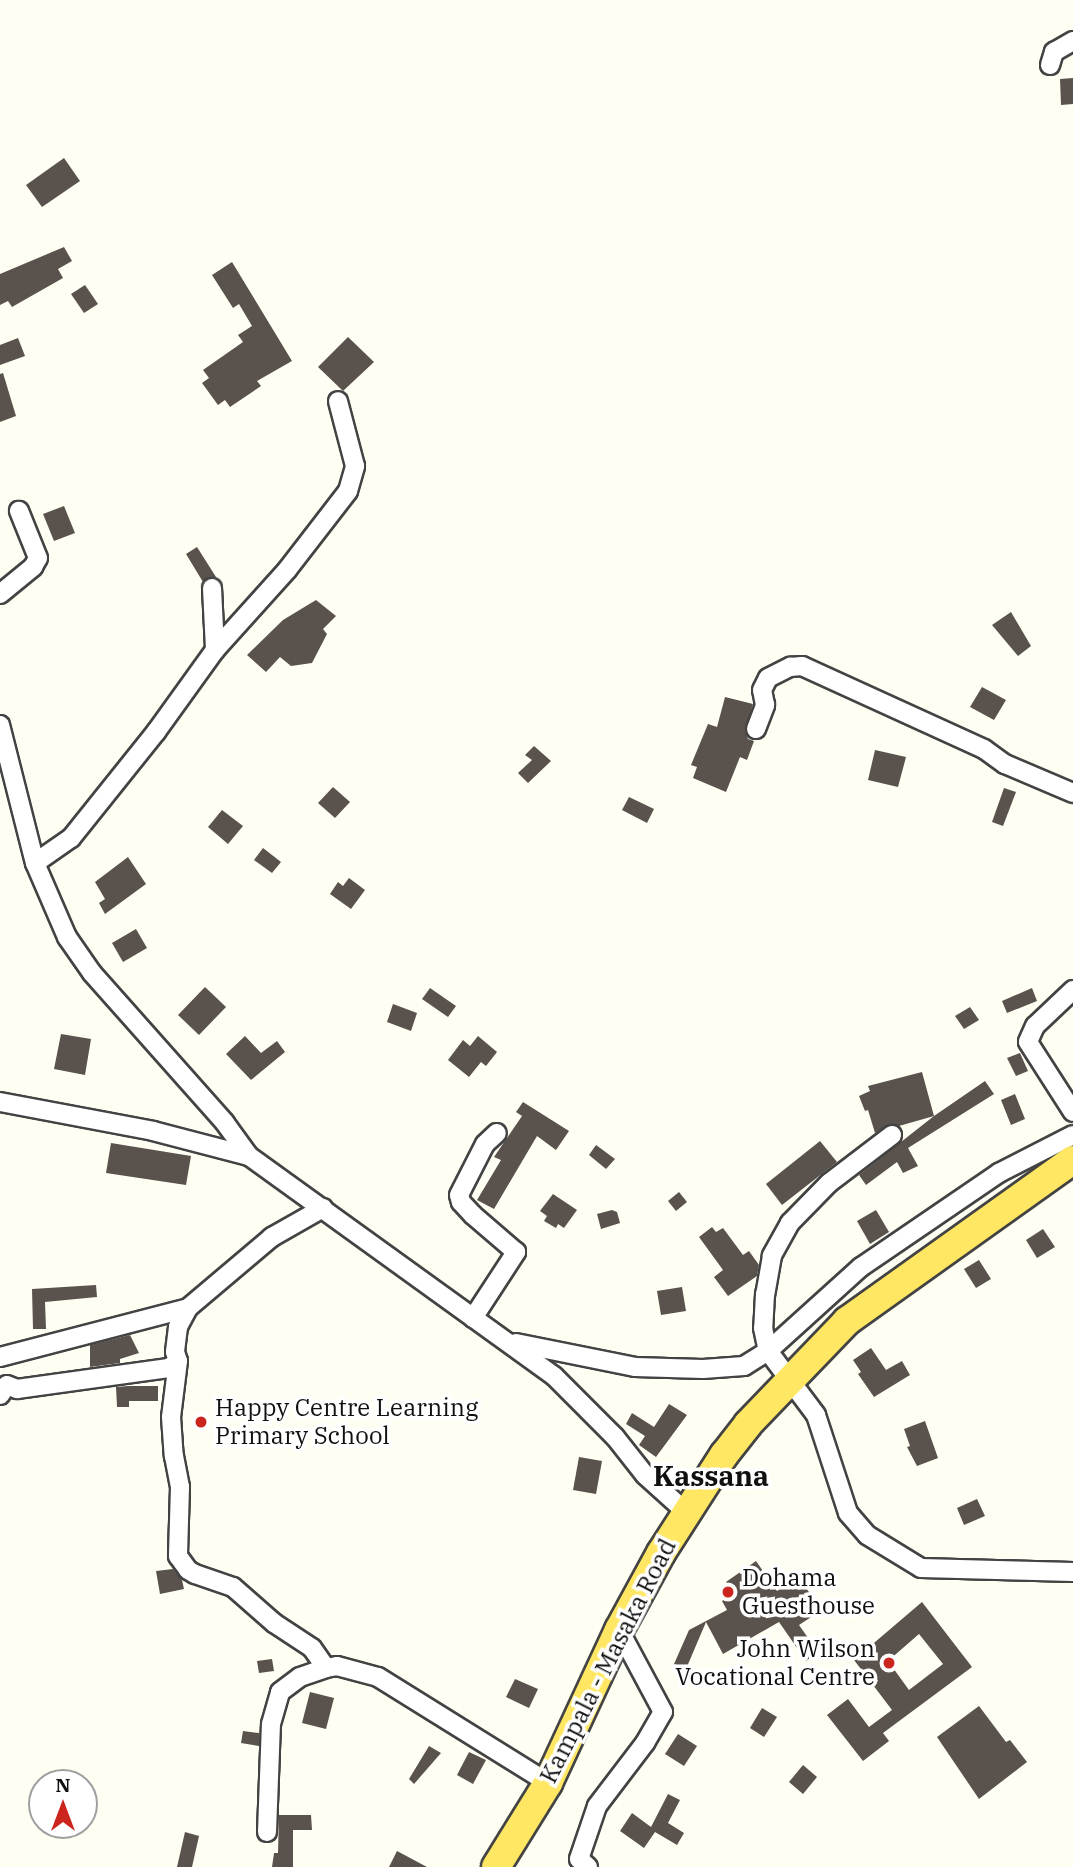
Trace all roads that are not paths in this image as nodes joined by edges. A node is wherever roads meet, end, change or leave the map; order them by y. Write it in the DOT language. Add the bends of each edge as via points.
graph roads {
  1 [pos="1073,40"];
  2 [pos="1049,65"];
  3 [pos="338,401"];
  4 [pos="19,511"];
  5 [pos="212,588"];
  6 [pos="0,593"];
  7 [pos="215,650"];
  8 [pos="0,725"];
  9 [pos="756,729"];
  10 [pos="1073,793"];
  11 [pos="35,863"];
  12 [pos="1073,990"];
  13 [pos="0,1102"];
  14 [pos="1073,1112"];
  15 [pos="497,1133"];
  16 [pos="892,1135"];
  17 [pos="1073,1135"];
  18 [pos="249,1156"];
  19 [pos="1073,1160"];
  20 [pos="323,1208"];
  21 [pos="188,1308"];
  22 [pos="473,1318"];
  23 [pos="509,1342"];
  24 [pos="768,1351"];
  25 [pos="0,1357"];
  26 [pos="178,1362"];
  27 [pos="788,1379"];
  28 [pos="0,1395"];
  29 [pos="685,1512"];
  30 [pos="1073,1572"];
  31 [pos="619,1630"];
  32 [pos="326,1668"];
  33 [pos="548,1783"];
  34 [pos="267,1832"];
  35 [pos="496,1867"];
  36 [pos="588,1867"];
  1 -- 2 [label="street" via="1054,52"];
  3 -- 7 [label="street" via="355,466 348,491 287,570"];
  4 -- 6 [label="street" via="38,558"];
  5 -- 7 [label="street"];
  7 -- 11 [label="street" via="71,838"];
  8 -- 11 [label="street"];
  9 -- 10 [label="street" via="768,678 802,666"];
  11 -- 18 [label="street" via="67,937 92,972"];
  12 -- 14 [label="street" via="1035,1026 1028,1042"];
  13 -- 18 [label="street" via="153,1131"];
  15 -- 22 [label="street" via="485,1144 459,1195 467,1209 516,1252"];
  16 -- 24 [label="street" via="829,1183 790,1223 772,1256 765,1294 763,1328"];
  17 -- 24 [label="street" via="999,1173 862,1267"];
  18 -- 20 [label="street"];
  19 -- 27 [label="main road, Kampala - Masaka Road" via="847,1321"];
  20 -- 21 [label="street" via="272,1237"];
  20 -- 22 [label="street"];
  21 -- 25 [label="street"];
  21 -- 26 [label="street" via="178,1327"];
  22 -- 23 [label="street"];
  23 -- 24 [label="street" via="649,1368 744,1366"];
  23 -- 29 [label="street" via="554,1376"];
  24 -- 27 [label="street"];
  26 -- 28 [label="street" via="169,1368 17,1389 7,1385"];
  26 -- 32 [label="street" via="171,1417 180,1488 178,1556 195,1574 233,1587 312,1648"];
  27 -- 29 [label="main road, Kampala - Masaka Road" via="724,1455"];
  27 -- 30 [label="street" via="817,1416 848,1513 886,1548 921,1568"];
  29 -- 31 [label="main road, Kampala - Masaka Road"];
  31 -- 33 [label="main road, Kampala - Masaka Road"];
  31 -- 36 [label="street" via="663,1712 597,1806 579,1859"];
  32 -- 33 [label="street" via="337,1666 378,1677"];
  32 -- 34 [label="street" via="300,1677 280,1692 271,1724"];
  33 -- 35 [label="main road, Kampala - Masaka Road"];
}
